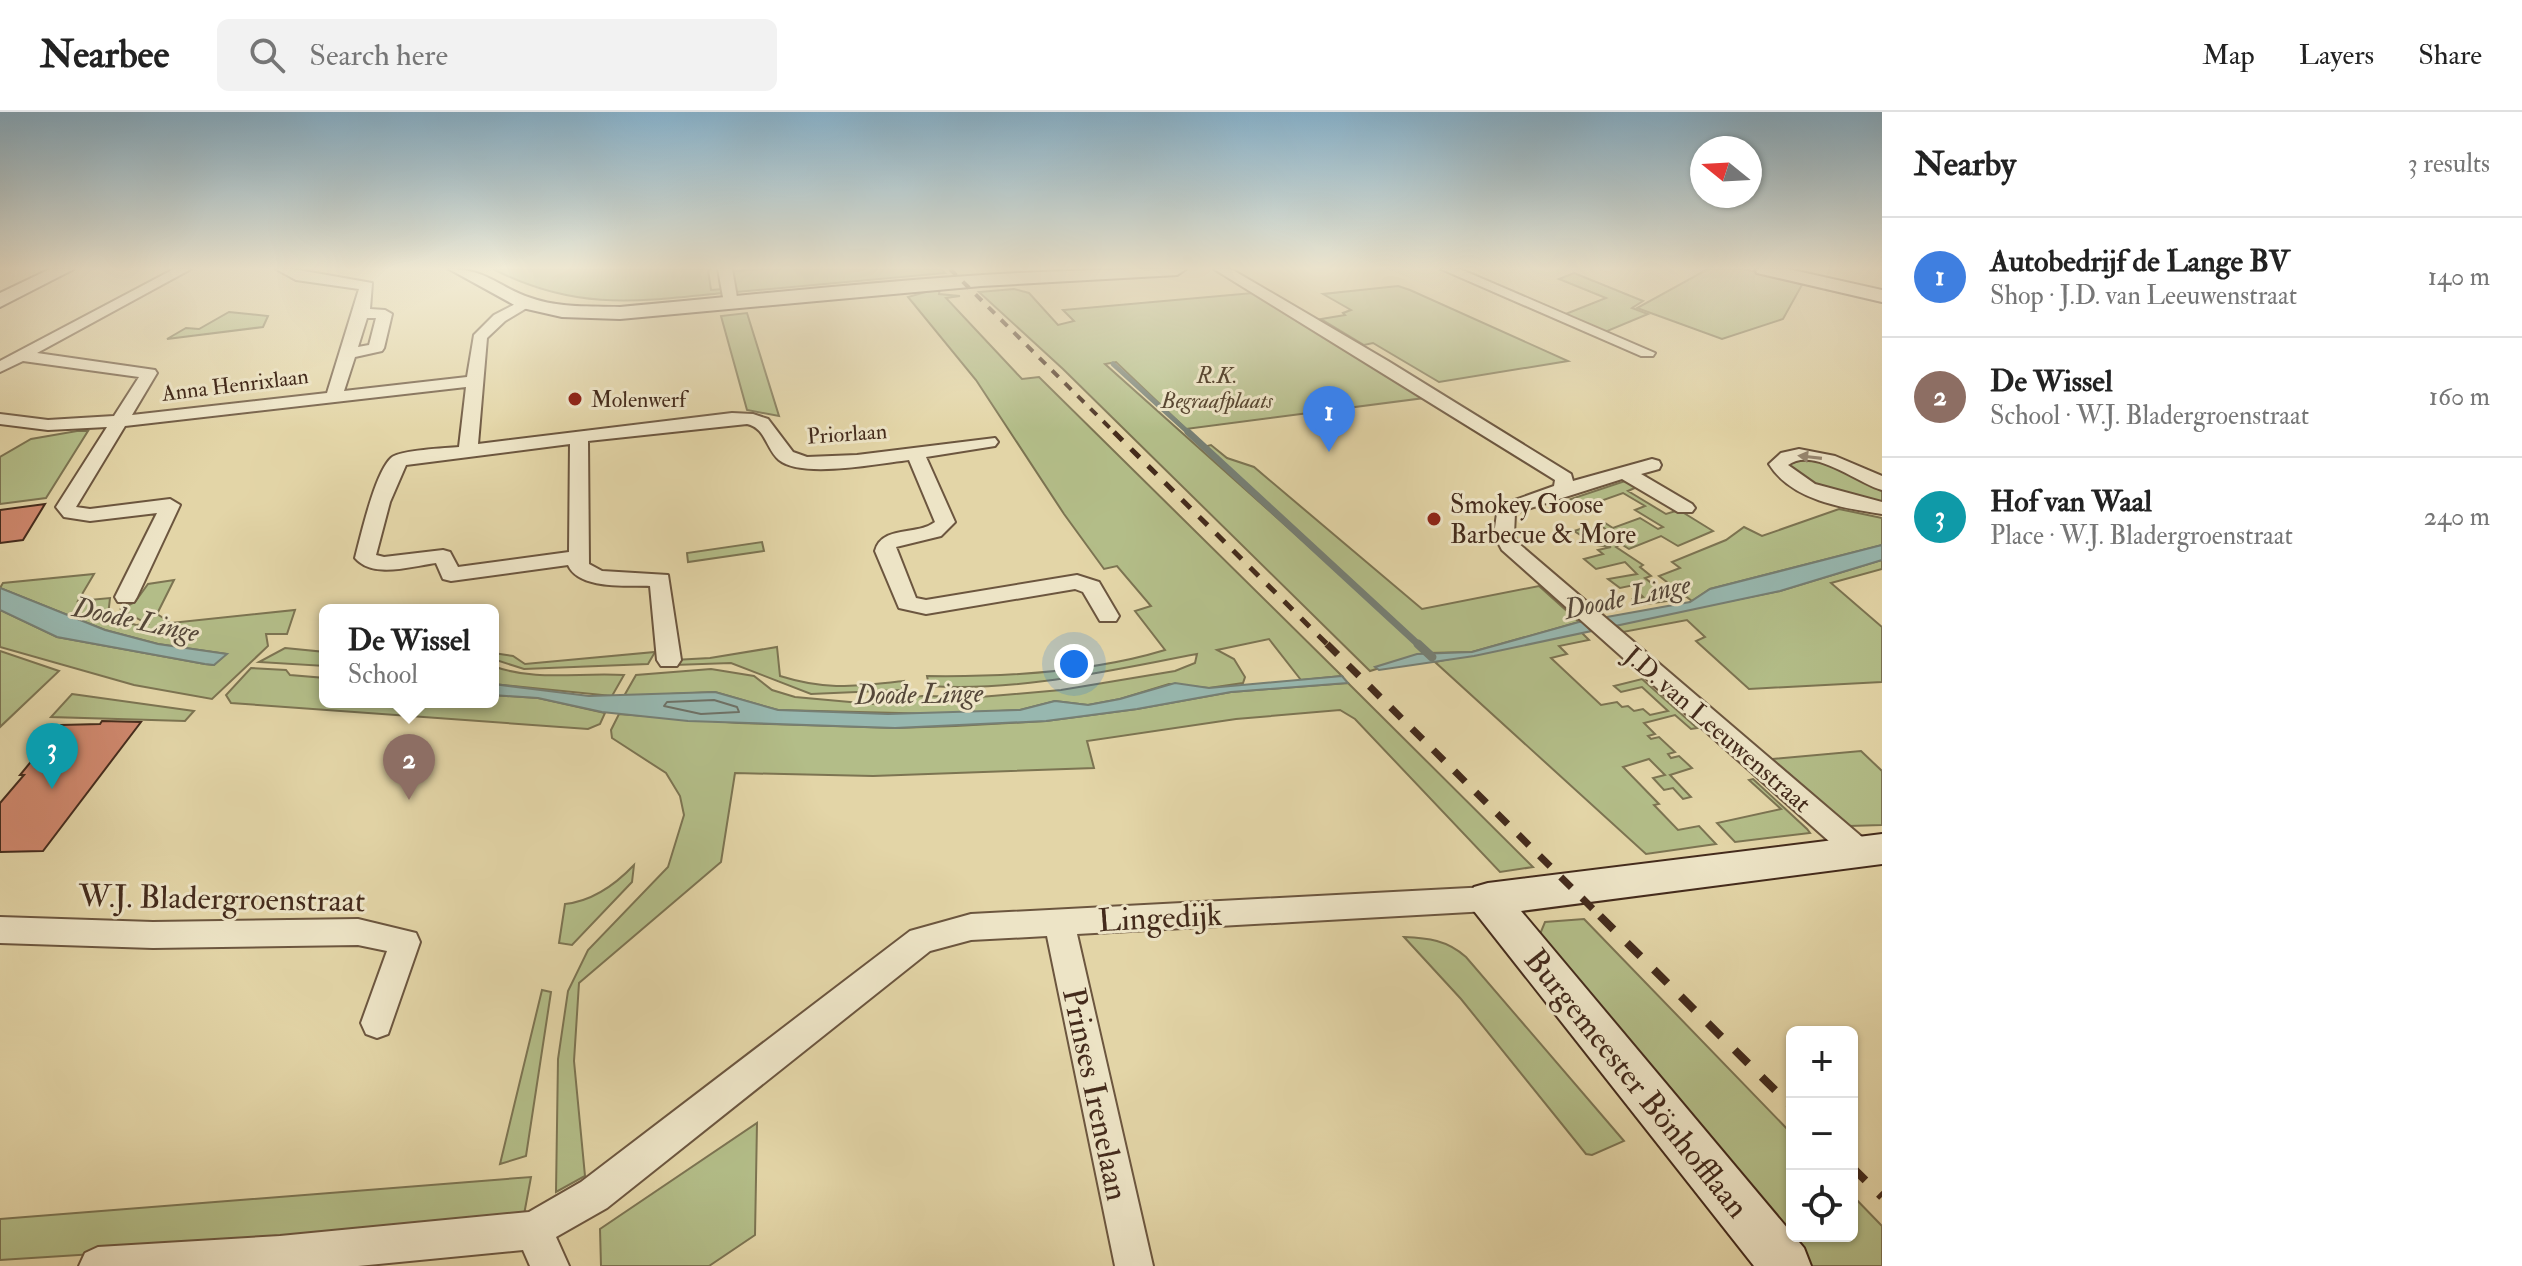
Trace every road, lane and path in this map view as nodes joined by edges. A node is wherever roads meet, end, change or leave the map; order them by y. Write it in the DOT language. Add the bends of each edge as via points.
graph roads {
  1 [pos="83,323"];
  2 [pos="358,323"];
  3 [pos="383,323"];
  4 [pos="493,323"];
  5 [pos="1310,323"];
  6 [pos="1576,323"];
  7 [pos="1647,353"];
  8 [pos="347,354"];
  9 [pos="21,356"];
  10 [pos="0,367"];
  11 [pos="475,381"];
  12 [pos="334,396"];
  13 [pos="0,419"];
  14 [pos="121,421"];
  15 [pos="579,438"];
  16 [pos="989,442"];
  17 [pos="468,451"];
  18 [pos="915,452"];
  19 [pos="1652,465"];
  20 [pos="1626,473"];
  21 [pos="1882,484"];
  22 [pos="1564,489"];
  23 [pos="1685,508"];
  24 [pos="1882,508"];
  25 [pos="579,557"];
  26 [pos="126,597"];
  27 [pos="1108,616"];
  28 [pos="669,660"];
  29 [pos="1870,850"];
  30 [pos="1488,899"];
  31 [pos="1059,922"];
  32 [pos="0,930"];
  33 [pos="377,1023"];
  34 [pos="533,1230"];
  35 [pos="278,1260"];
  36 [pos="98,1266"];
  37 [pos="550,1266"];
  38 [pos="1134,1266"];
  39 [pos="1786,1266"];
  1 -- 9 [label="street"];
  2 -- 8 [label="street"];
  3 -- 8 [label="street" via="376,348"];
  4 -- 11 [label="street" via="479,338"];
  5 -- 22 [label="street" via="1557,473 1566,481"];
  6 -- 7 [label="street"];
  8 -- 12 [label="street"];
  9 -- 10 [label="street"];
  9 -- 14 [label="street" via="149,373"];
  11 -- 12 [label="street, Anna Henrixlaan"];
  11 -- 17 [label="street"];
  12 -- 14 [label="street, Anna Henrixlaan"];
  13 -- 14 [label="street, Anna Henrixlaan" via="48,425"];
  14 -- 26 [label="street" via="66,507 71,513 90,515 170,505"];
  15 -- 17 [label="street, Priorlaan"];
  15 -- 18 [label="street, Priorlaan" via="732,418 758,420 780,452 794,461"];
  15 -- 25 [label="street"];
  16 -- 18 [label="street, Priorlaan"];
  17 -- 25 [label="street, Priorlaan" via="399,460 380,502 365,558 382,564 443,556 451,574"];
  18 -- 27 [label="street" via="945,522 937,531 887,544 885,551 907,603 926,607 1077,582 1091,587"];
  19 -- 20 [label="street, J.D. van Leeuwenstraat"];
  20 -- 22 [label="street, J.D. van Leeuwenstraat"];
  20 -- 23 [label="street"];
  21 -- 24 [label="street, one-way" via="1818,457 1790,456 1778,464 1786,477 1811,489"];
  22 -- 29 [label="street, J.D. van Leeuwenstraat" via="1508,508 1503,514 1504,535 1513,550"];
  25 -- 28 [label="street" via="579,567 598,577 660,580"];
  29 -- 30 [label="street, Lingedijk"];
  30 -- 31 [label="street, Lingedijk"];
  30 -- 39 [label="street, Burgemeester Bönhofflaan"];
  31 -- 34 [label="street, Lingedijk" via="971,927 921,940 594,1195"];
  31 -- 38 [label="street, Prinses Irenelaan"];
  32 -- 33 [label="street, W.J. Bladergroenstraat" via="153,935 358,932 405,942"];
  34 -- 35 [label="street"];
  34 -- 37 [label="street"];
  35 -- 36 [label="street"];
}
